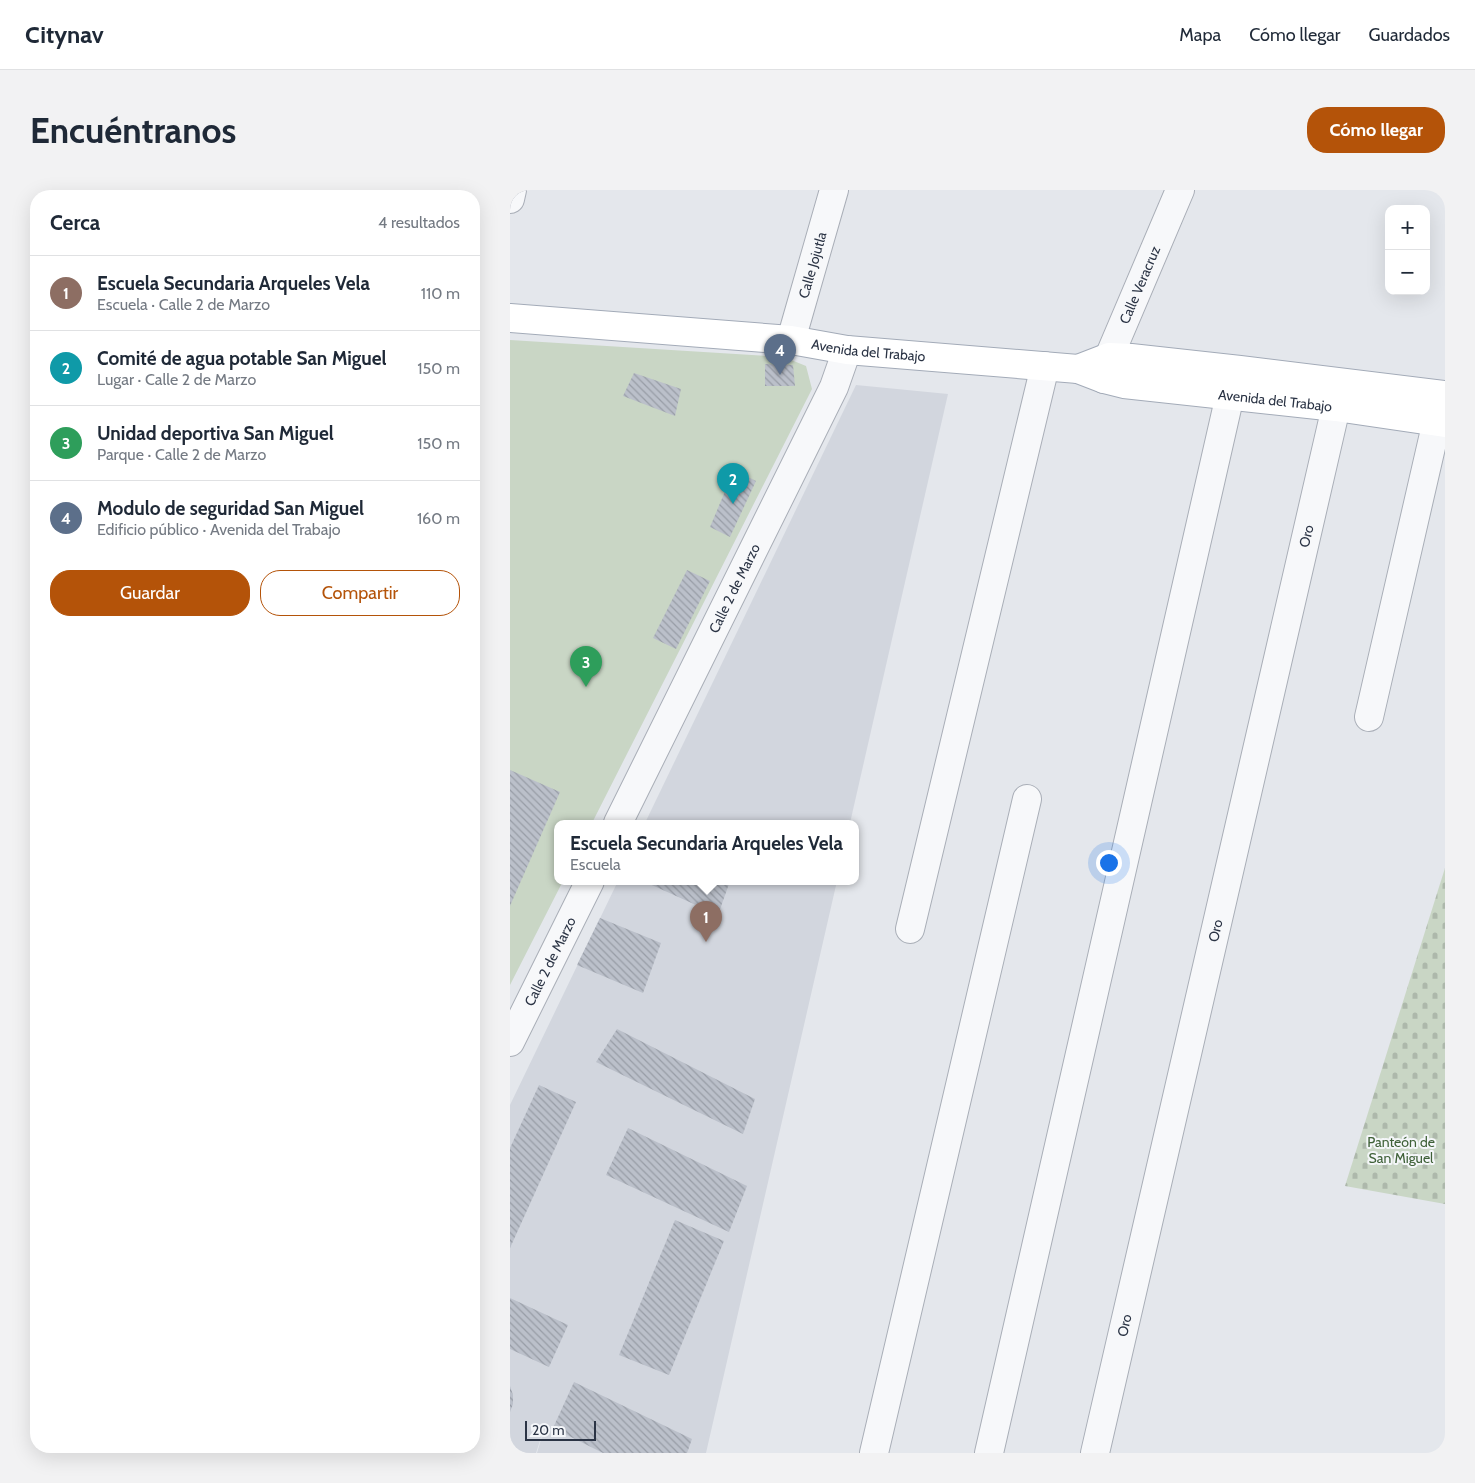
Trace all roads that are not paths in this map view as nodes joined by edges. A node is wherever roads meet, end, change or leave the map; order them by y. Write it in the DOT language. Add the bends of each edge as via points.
graph roads {
  1 [pos="512,190"];
  2 [pos="834,190"];
  3 [pos="1173,191"];
  4 [pos="510,199"];
  5 [pos="510,318"];
  6 [pos="791,340"];
  7 [pos="846,350"];
  8 [pos="1045,366"];
  9 [pos="1106,368"];
  10 [pos="1230,395"];
  11 [pos="1445,395"];
  12 [pos="1336,407"];
  13 [pos="1441,422"];
  14 [pos="1369,717"];
  15 [pos="1028,800"];
  16 [pos="619,820"];
  17 [pos="588,885"];
  18 [pos="910,929"];
  19 [pos="510,1042"];
  20 [pos="874,1453"];
  21 [pos="989,1453"];
  22 [pos="1095,1453"];
  1 -- 4 [label="street"];
  2 -- 6 [label="street, Calle Jojutla"];
  3 -- 9 [label="street, Calle Veracruz"];
  5 -- 6 [label="main road, Avenida del Trabajo"];
  6 -- 7 [label="main road, Avenida del Trabajo"];
  7 -- 8 [label="main road, Avenida del Trabajo"];
  7 -- 16 [label="street, Calle 2 de Marzo" via="834,387"];
  8 -- 9 [label="main road, Avenida del Trabajo"];
  8 -- 18 [label="street"];
  9 -- 10 [label="main road, Avenida del Trabajo" via="1124,384"];
  9 -- 11 [label="main road, Avenida del Trabajo" via="1230,368"];
  10 -- 12 [label="main road, Avenida del Trabajo"];
  10 -- 21 [label="street"];
  12 -- 13 [label="main road, Avenida del Trabajo"];
  12 -- 22 [label="street, Oro"];
  13 -- 14 [label="street"];
  15 -- 20 [label="street"];
  17 -- 19 [label="street, Calle 2 de Marzo"];
}
